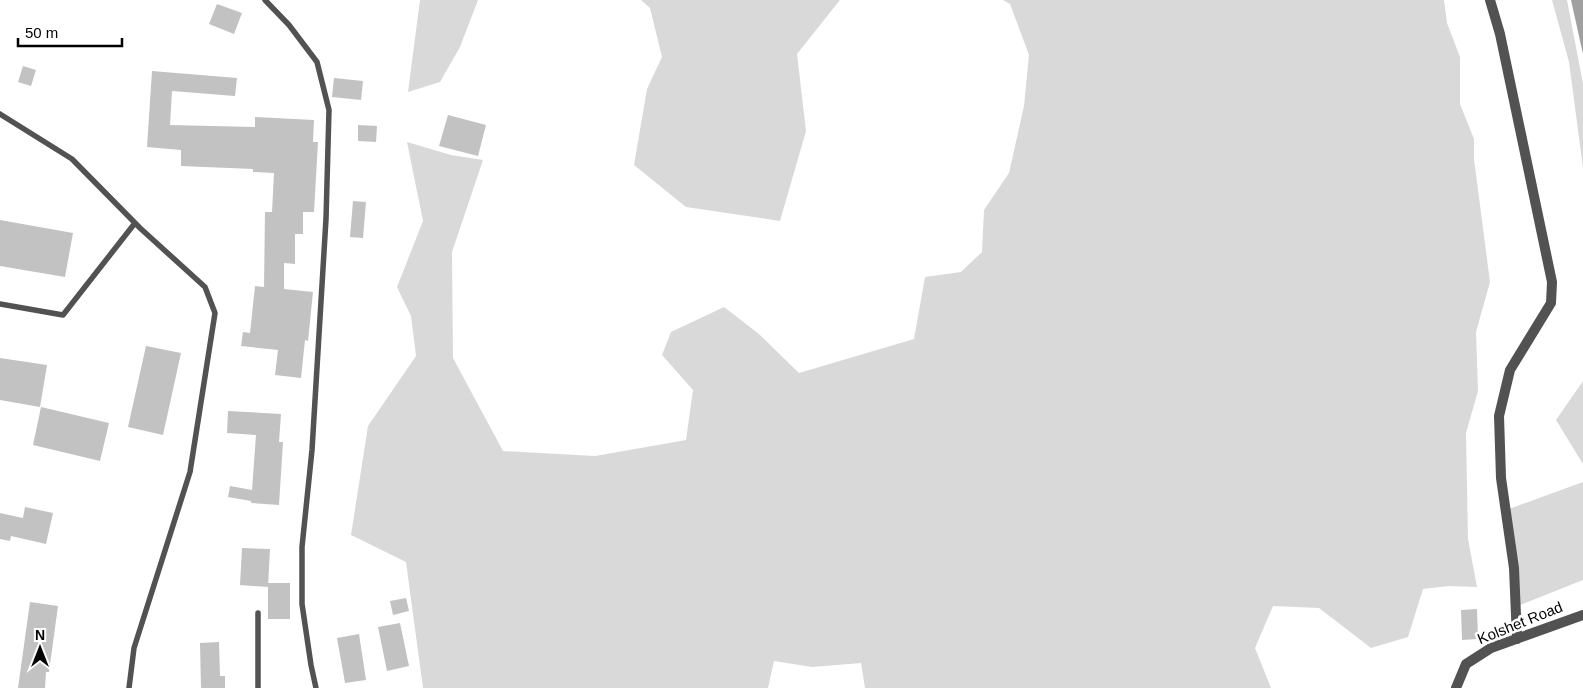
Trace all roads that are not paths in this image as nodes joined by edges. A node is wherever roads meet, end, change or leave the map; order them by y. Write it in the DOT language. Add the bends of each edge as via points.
graph roads {
  1 [pos="265,0"];
  2 [pos="1490,0"];
  3 [pos="0,114"];
  4 [pos="135,223"];
  5 [pos="0,304"];
  6 [pos="258,613"];
  7 [pos="1583,615"];
  8 [pos="1517,639"];
  9 [pos="129,688"];
  10 [pos="258,688"];
  11 [pos="316,688"];
  12 [pos="1456,688"];
  1 -- 11 [label="lane" via="317,62 329,110 312,450 302,547 302,604"];
  2 -- 8 [label="street" via="1552,282 1552,303 1510,370 1499,416 1501,478 1514,568"];
  3 -- 4 [label="lane" via="72,159"];
  4 -- 5 [label="lane" via="63,315"];
  4 -- 9 [label="lane" via="205,288 214,313 190,472 134,648"];
  6 -- 10 [label="lane"];
  7 -- 8 [label="street, Kolshet Road"];
  8 -- 12 [label="street, Kolshet Road" via="1490,648 1466,664"];
}
